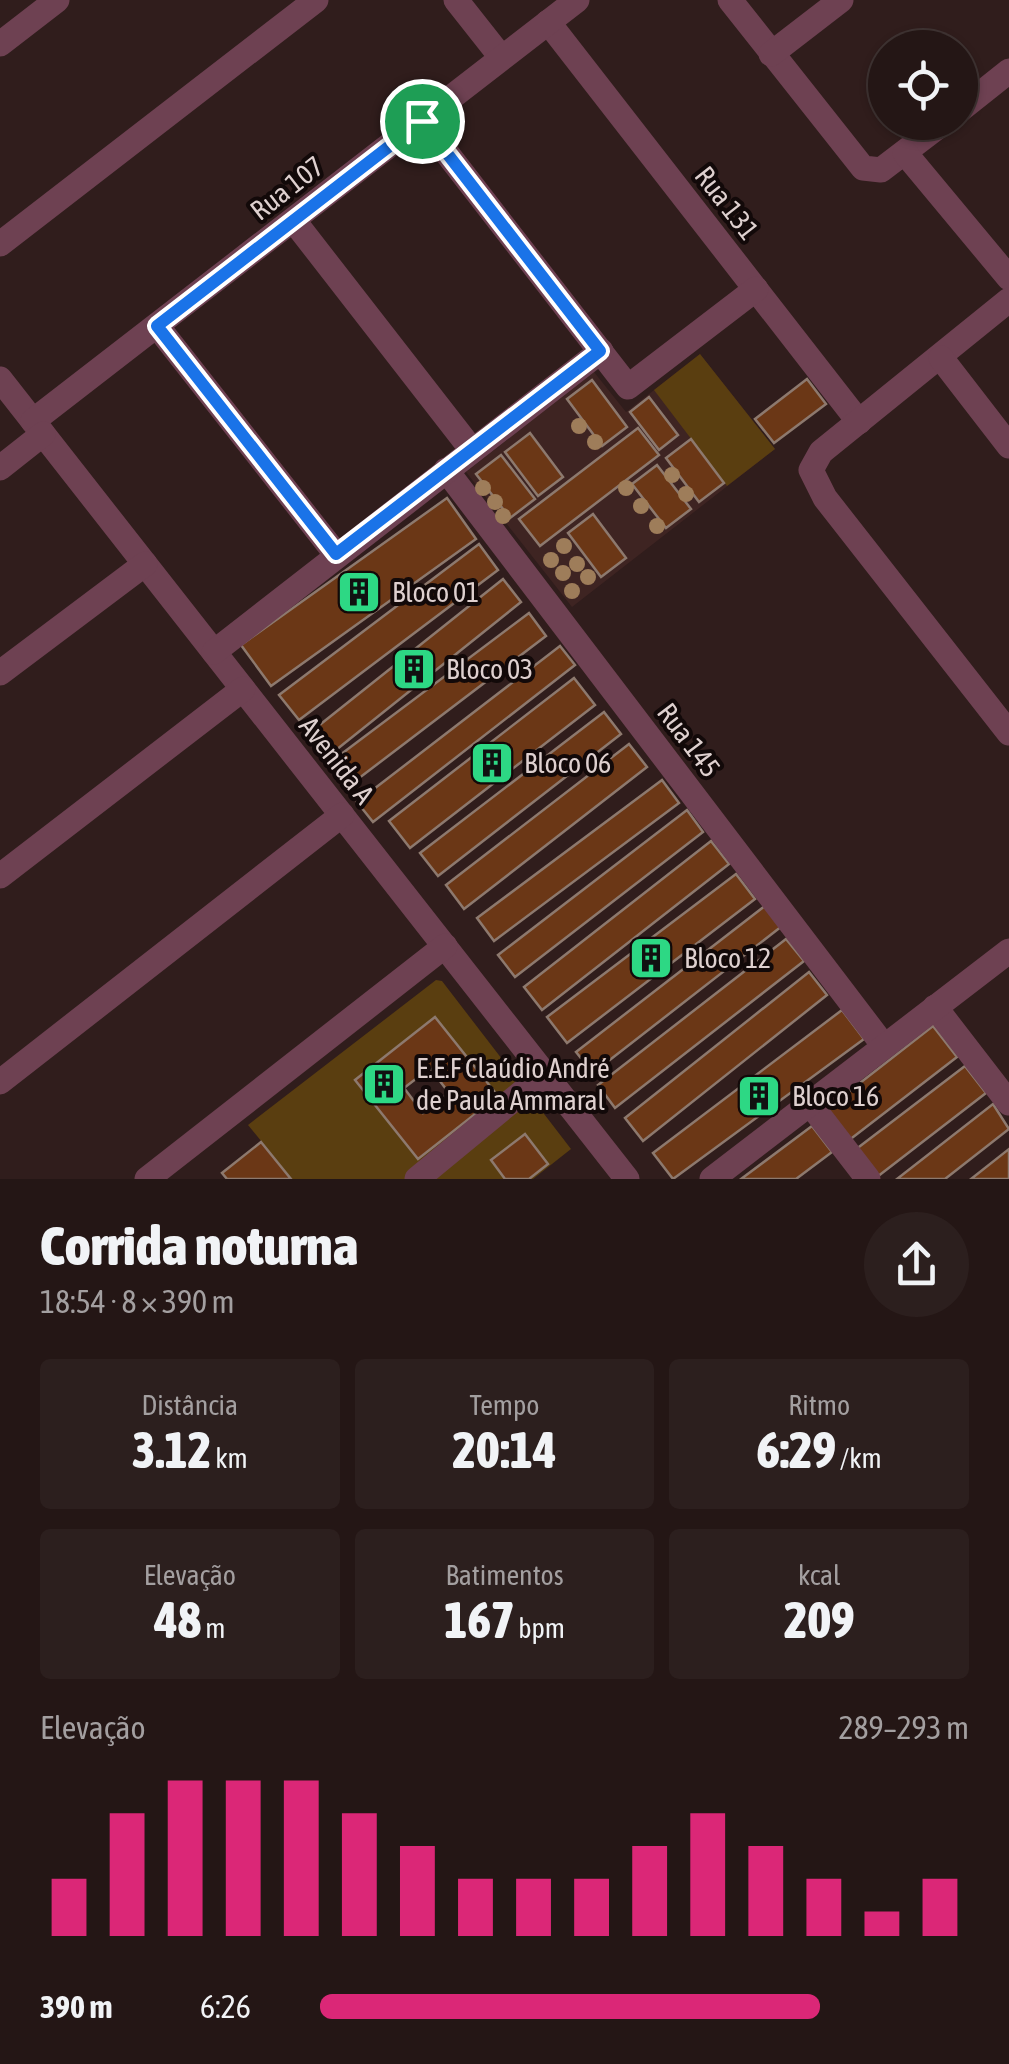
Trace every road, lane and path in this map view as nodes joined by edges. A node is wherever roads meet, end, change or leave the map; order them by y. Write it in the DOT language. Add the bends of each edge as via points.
graph roads {
  1 [pos="57,0"];
  2 [pos="316,0"];
  3 [pos="456,0"];
  4 [pos="577,0"];
  5 [pos="730,0"];
  6 [pos="840,0"];
  7 [pos="548,22"];
  8 [pos="0,44"];
  9 [pos="772,54"];
  10 [pos="501,57"];
  11 [pos="1009,72"];
  12 [pos="978,96"];
  13 [pos="422,121"];
  14 [pos="921,140"];
  15 [pos="905,153"];
  16 [pos="294,221"];
  17 [pos="0,244"];
  18 [pos="1009,278"];
  19 [pos="756,289"];
  20 [pos="1009,300"];
  21 [pos="157,326"];
  22 [pos="600,351"];
  23 [pos="940,358"];
  24 [pos="0,379"];
  25 [pos="859,422"];
  26 [pos="38,428"];
  27 [pos="1009,446"];
  28 [pos="472,450"];
  29 [pos="0,468"];
  30 [pos="446,470"];
  31 [pos="336,554"];
  32 [pos="145,564"];
  33 [pos="214,652"];
  34 [pos="0,673"];
  35 [pos="243,689"];
  36 [pos="1009,733"];
  37 [pos="342,815"];
  38 [pos="0,876"];
  39 [pos="445,946"];
  40 [pos="1009,950"];
  41 [pos="935,1006"];
  42 [pos="884,1046"];
  43 [pos="544,1075"];
  44 [pos="0,1082"];
  45 [pos="1009,1104"];
  46 [pos="811,1105"];
  47 [pos="147,1179"];
  48 [pos="417,1179"];
  49 [pos="627,1179"];
  50 [pos="712,1179"];
  51 [pos="868,1179"];
  1 -- 8 [label="street"];
  2 -- 17 [label="street"];
  3 -- 10 [label="street"];
  4 -- 7 [label="street, Rua 107"];
  5 -- 9 [label="street"];
  6 -- 9 [label="street"];
  7 -- 10 [label="street, Rua 107"];
  7 -- 19 [label="street, Rua 131"];
  9 -- 15 [label="street" via="863,168 876,170"];
  10 -- 13 [label="street, Rua 107"];
  11 -- 12 [label="street"];
  13 -- 16 [label="street, Rua 107"];
  13 -- 22 [label="street"];
  14 -- 15 [label="street"];
  15 -- 18 [label="street"];
  16 -- 21 [label="street, Rua 107"];
  16 -- 28 [label="street"];
  19 -- 22 [label="street" via="628,387"];
  19 -- 25 [label="street, Rua 131"];
  20 -- 23 [label="street"];
  21 -- 26 [label="street, Rua 107"];
  21 -- 31 [label="street"];
  22 -- 28 [label="street"];
  23 -- 25 [label="street"];
  23 -- 27 [label="street"];
  24 -- 26 [label="street, Avenida A"];
  25 -- 36 [label="street" via="814,461 813,480"];
  26 -- 29 [label="street, Rua 107"];
  26 -- 32 [label="street, Avenida A"];
  28 -- 30 [label="street"];
  30 -- 31 [label="street"];
  30 -- 42 [label="street, Rua 145"];
  31 -- 33 [label="street"];
  32 -- 33 [label="street, Avenida A"];
  32 -- 34 [label="street"];
  33 -- 35 [label="street, Avenida A"];
  35 -- 37 [label="street, Avenida A"];
  35 -- 38 [label="street"];
  37 -- 39 [label="street, Avenida A"];
  37 -- 44 [label="street"];
  39 -- 43 [label="street, Avenida A"];
  39 -- 47 [label="street"];
  40 -- 41 [label="street"];
  41 -- 42 [label="street"];
  41 -- 45 [label="street"];
  42 -- 46 [label="street"];
  43 -- 48 [label="street"];
  43 -- 49 [label="street, Avenida A"];
  46 -- 50 [label="street"];
  46 -- 51 [label="street"];
}
